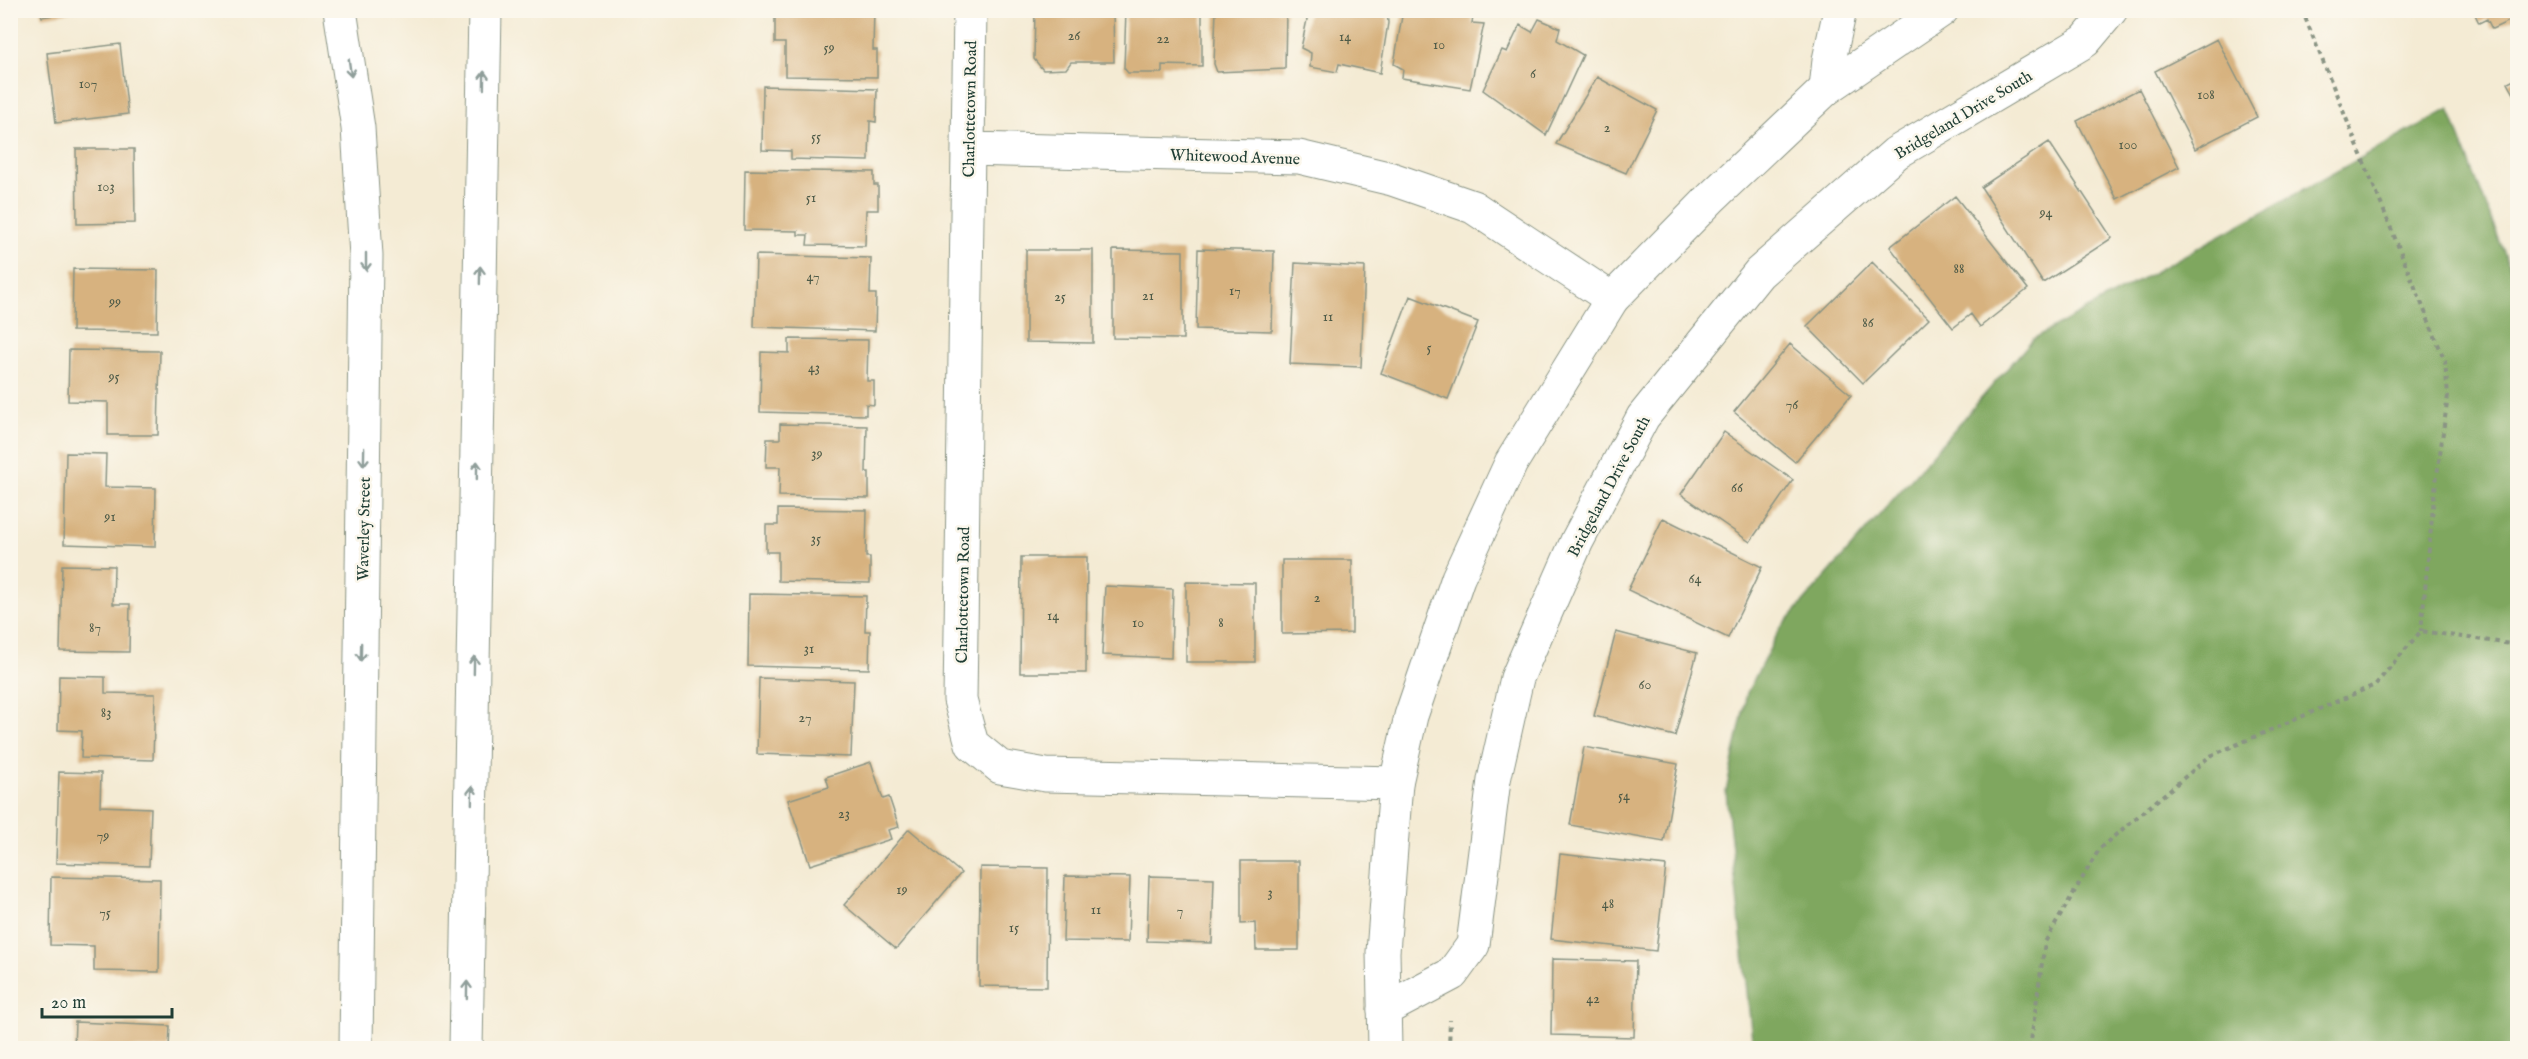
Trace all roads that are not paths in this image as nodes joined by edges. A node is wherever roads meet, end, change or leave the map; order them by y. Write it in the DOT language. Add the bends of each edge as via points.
graph roads {
  1 [pos="340,10"];
  2 [pos="485,10"];
  3 [pos="970,10"];
  4 [pos="1840,10"];
  5 [pos="1942,10"];
  6 [pos="2111,10"];
  7 [pos="1826,88"];
  8 [pos="968,149"];
  9 [pos="1612,299"];
  10 [pos="1396,783"];
  11 [pos="1384,1010"];
  12 [pos="356,1048"];
  13 [pos="466,1048"];
  14 [pos="1385,1048"];
  1 -- 12 [label="street, Waverley Street, one-way" via="358,128 366,256"];
  13 -- 2 [label="street, one-way"];
  3 -- 8 [label="street, Charlottetown Road"];
  4 -- 7 [label="street"];
  5 -- 7 [label="street"];
  6 -- 11 [label="street, Bridgeland Drive South" via="2085,40 1896,153 1759,273 1643,417 1577,541 1517,678 1494,780 1473,945 1452,974"];
  7 -- 9 [label="street"];
  8 -- 9 [label="street, Whitewood Avenue" via="1299,157 1392,179 1473,207"];
  8 -- 10 [label="street, Charlottetown Road" via="960,700 972,744 1000,766 1046,775"];
  9 -- 10 [label="street" via="1511,463 1458,578 1411,716"];
  10 -- 11 [label="street" via="1383,952"];
  11 -- 14 [label="street"];
}
